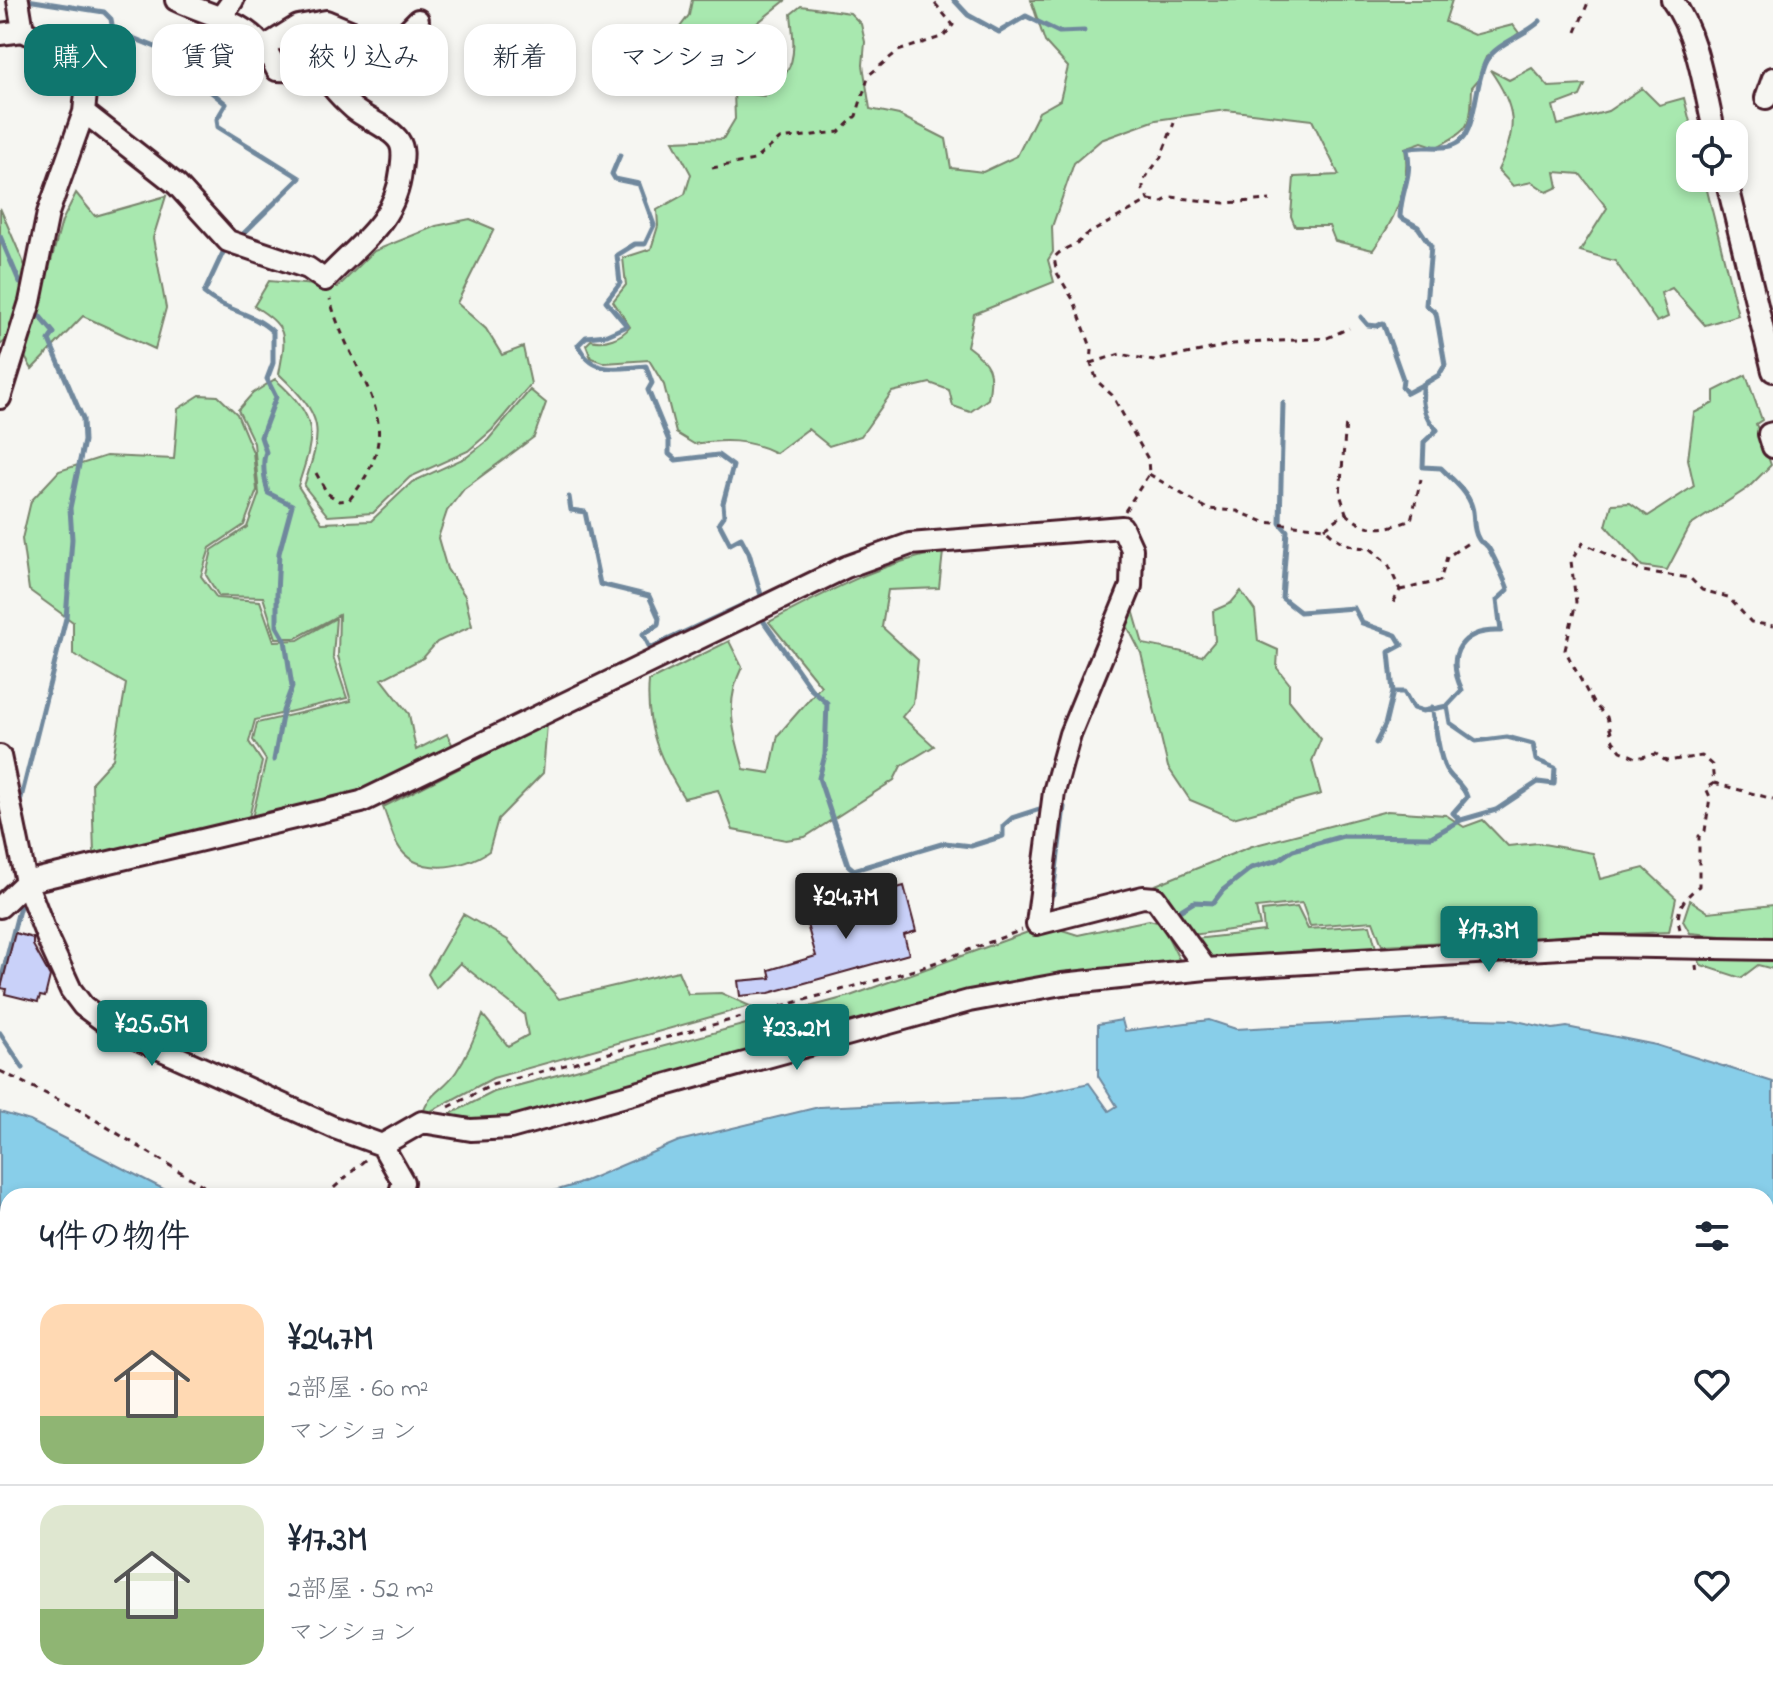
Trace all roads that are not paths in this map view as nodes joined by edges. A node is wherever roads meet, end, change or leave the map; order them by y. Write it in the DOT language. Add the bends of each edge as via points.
graph roads {
  1 [pos="18,0"];
  2 [pos="176,0"];
  3 [pos="1672,0"];
  4 [pos="227,8"];
  5 [pos="418,20"];
  6 [pos="23,31"];
  7 [pos="0,34"];
  8 [pos="266,46"];
  9 [pos="1773,78"];
  10 [pos="1766,98"];
  11 [pos="84,112"];
  12 [pos="1712,120"];
  13 [pos="1729,192"];
  14 [pos="1773,371"];
  15 [pos="0,398"];
  16 [pos="1773,433"];
  17 [pos="1773,447"];
  18 [pos="0,756"];
  19 [pos="26,882"];
  20 [pos="0,907"];
  21 [pos="1773,949"];
  22 [pos="1206,969"];
  23 [pos="382,1145"];
  24 [pos="401,1188"];
  1 -- 6 [label="street"];
  2 -- 4 [label="street"];
  3 -- 12 [label="street" via="1693,42"];
  4 -- 8 [label="street"];
  5 -- 8 [label="street" via="409,29 408,42 386,35 362,36 326,21 298,26"];
  6 -- 7 [label="street"];
  6 -- 11 [label="street" via="59,49 83,69"];
  8 -- 11 [label="street" via="277,70 313,71 327,77 352,108 397,138 403,149 399,191 382,225 325,280 308,268 228,241 177,185"];
  9 -- 10 [label="street"];
  11 -- 15 [label="street" via="48,213 30,302"];
  13 -- 14 [label="street"];
  16 -- 17 [label="street"];
  18 -- 19 [label="street"];
  19 -- 20 [label="street"];
  19 -- 22 [label="street" via="361,802 846,567 910,544 1122,527 1132,549 1131,586 1062,763 1037,924 1155,898"];
  19 -- 23 [label="street" via="71,990 83,1006 113,1028"];
  21 -- 22 [label="street" via="1596,946"];
  22 -- 23 [label="street" via="1062,984 969,1001 510,1128 443,1128 422,1122"];
  23 -- 24 [label="street" via="403,1182"];
}
